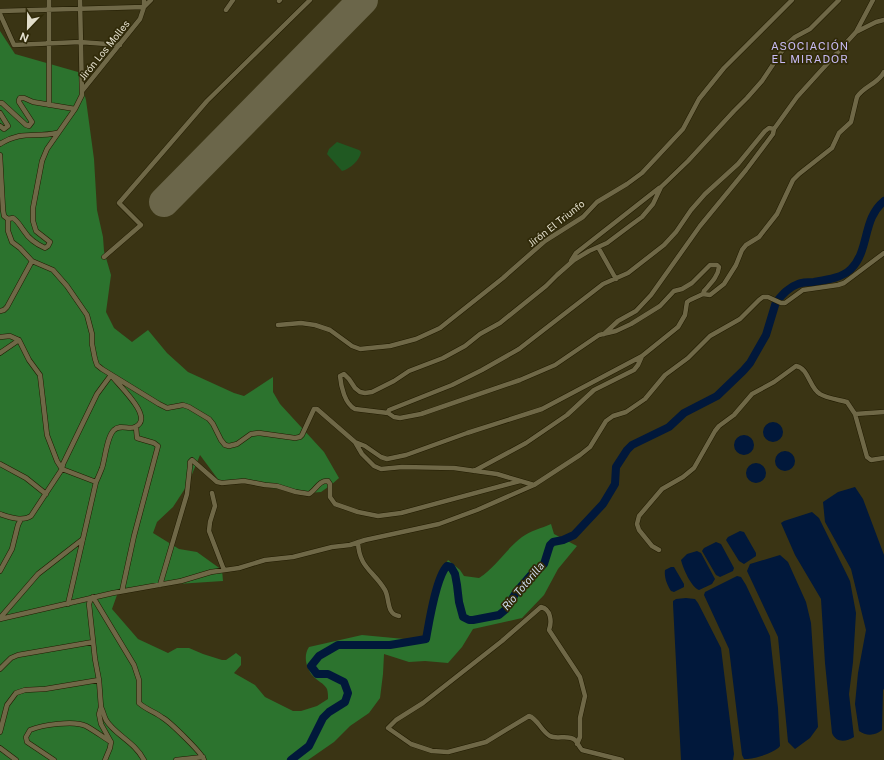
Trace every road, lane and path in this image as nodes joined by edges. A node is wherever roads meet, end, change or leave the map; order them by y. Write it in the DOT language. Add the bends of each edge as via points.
graph roads {
  1 [pos="49,0"];
  2 [pos="80,0"];
  3 [pos="144,0"];
  4 [pos="151,0"];
  5 [pos="233,0"];
  6 [pos="310,0"];
  7 [pos="792,0"];
  8 [pos="839,0"];
  9 [pos="873,0"];
  10 [pos="144,7"];
  11 [pos="80,8"];
  12 [pos="49,9"];
  13 [pos="226,10"];
  14 [pos="0,11"];
  15 [pos="0,14"];
  16 [pos="884,20"];
  17 [pos="856,32"];
  18 [pos="49,42"];
  19 [pos="80,42"];
  20 [pos="120,45"];
  21 [pos="884,72"];
  22 [pos="82,91"];
  23 [pos="0,103"];
  24 [pos="49,105"];
  25 [pos="75,109"];
  26 [pos="0,113"];
  27 [pos="0,126"];
  28 [pos="774,129"];
  29 [pos="57,133"];
  30 [pos="0,144"];
  31 [pos="0,155"];
  32 [pos="661,187"];
  33 [pos="8,219"];
  34 [pos="598,247"];
  35 [pos="884,253"];
  36 [pos="104,257"];
  37 [pos="32,261"];
  38 [pos="569,264"];
  39 [pos="616,279"];
  40 [pos="703,294"];
  41 [pos="0,311"];
  42 [pos="278,325"];
  43 [pos="604,334"];
  44 [pos="0,337"];
  45 [pos="19,340"];
  46 [pos="0,353"];
  47 [pos="642,356"];
  48 [pos="111,375"];
  49 [pos="884,412"];
  50 [pos="388,413"];
  51 [pos="855,414"];
  52 [pos="136,427"];
  53 [pos="355,442"];
  54 [pos="884,458"];
  55 [pos="0,464"];
  56 [pos="62,469"];
  57 [pos="474,471"];
  58 [pos="521,481"];
  59 [pos="96,482"];
  60 [pos="534,485"];
  61 [pos="212,492"];
  62 [pos="46,494"];
  63 [pos="0,514"];
  64 [pos="21,519"];
  65 [pos="83,539"];
  66 [pos="358,542"];
  67 [pos="659,550"];
  68 [pos="224,570"];
  69 [pos="0,571"];
  70 [pos="160,585"];
  71 [pos="122,591"];
  72 [pos="93,597"];
  73 [pos="68,604"];
  74 [pos="399,616"];
  75 [pos="0,619"];
  76 [pos="93,642"];
  77 [pos="0,669"];
  78 [pos="99,680"];
  79 [pos="101,708"];
  80 [pos="0,732"];
  81 [pos="111,742"];
  82 [pos="577,744"];
  83 [pos="0,748"];
  84 [pos="204,758"];
  85 [pos="16,760"];
  86 [pos="54,760"];
  87 [pos="105,760"];
  88 [pos="144,760"];
  89 [pos="176,760"];
  90 [pos="622,760"];
  1 -- 12 [label="street"];
  2 -- 11 [label="street"];
  3 -- 10 [label="street"];
  4 -- 10 [label="street, Jirón Los Molles"];
  5 -- 13 [label="street"];
  6 -- 36 [label="street" via="206,101 119,203 141,225"];
  7 -- 42 [label="street, Jirón El Triunfo" via="724,68 699,99 683,129 642,173 597,202 583,217 539,246 440,328 416,339 390,346 360,349 323,327 301,323"];
  8 -- 32 [label="street" via="810,29 786,45 762,81"];
  9 -- 17 [label="street"];
  10 -- 11 [label="street"];
  10 -- 20 [label="street, Jirón Los Molles" via="140,19"];
  11 -- 12 [label="street"];
  11 -- 19 [label="street"];
  12 -- 14 [label="street"];
  12 -- 18 [label="street"];
  15 -- 18 [label="street" via="14,45"];
  16 -- 17 [label="street"];
  17 -- 28 [label="street" via="797,97"];
  18 -- 19 [label="street"];
  18 -- 24 [label="street"];
  19 -- 20 [label="street"];
  19 -- 22 [label="street"];
  20 -- 22 [label="street, Jirón Los Molles"];
  21 -- 40 [label="street" via="881,78 857,97 851,122 839,133 832,148 793,180 777,214 759,237 742,250 724,284 710,295"];
  22 -- 25 [label="street"];
  23 -- 24 [label="street" via="29,126 32,122 19,99"];
  24 -- 25 [label="street"];
  25 -- 29 [label="street"];
  26 -- 27 [label="street" via="8,126"];
  28 -- 39 [label="street" via="769,128 765,131 738,164 705,194 664,245 628,273"];
  28 -- 43 [label="street" via="773,134 700,226 651,295 636,311 618,321"];
  29 -- 30 [label="street" via="12,137"];
  29 -- 33 [label="street" via="42,158 33,208 34,227 50,242 49,246 45,248 36,243 17,221 13,218"];
  31 -- 33 [label="street" via="3,210 4,216"];
  32 -- 34 [label="street" via="653,204 642,217"];
  32 -- 38 [label="street" via="576,253"];
  33 -- 37 [label="street" via="10,238"];
  34 -- 38 [label="street"];
  34 -- 39 [label="street"];
  35 -- 60 [label="street" via="844,283 803,290 785,303 768,296 758,300 740,319 710,336 688,358 664,375 646,399 606,421 590,447"];
  37 -- 41 [label="street" via="7,307"];
  37 -- 48 [label="street" via="53,270 67,286 87,315 94,359 97,365"];
  38 -- 50 [label="street" via="500,323 443,358 409,371 372,392 360,392 347,376 340,376 350,407"];
  39 -- 50 [label="street" via="590,293 519,349 452,385 389,410"];
  40 -- 43 [label="street" via="719,271 720,267 717,265 710,265 692,283 674,291 660,306 636,321 616,332"];
  40 -- 47 [label="street" via="687,302 685,315 678,327"];
  43 -- 50 [label="street" via="555,365 520,380 421,414 400,418"];
  44 -- 45 [label="street" via="10,336"];
  45 -- 46 [label="street"];
  45 -- 56 [label="street" via="40,375 47,435"];
  47 -- 53 [label="street" via="542,409 406,455 387,459"];
  47 -- 57 [label="street" via="634,370 594,390 567,415 526,443"];
  48 -- 52 [label="street" via="141,415"];
  48 -- 53 [label="street" via="168,408 183,405 189,407 213,424 225,445 237,444 251,434 259,433 300,437 314,409 320,411"];
  48 -- 56 [label="street" via="97,394"];
  49 -- 51 [label="street"];
  51 -- 54 [label="street" via="867,457 872,460"];
  51 -- 67 [label="street" via="848,402 824,396 816,391 800,366 796,366 752,394 734,415 715,431 694,468 662,489 639,516 639,530 652,546"];
  52 -- 59 [label="street" via="115,429"];
  52 -- 71 [label="street" via="137,438 158,446"];
  53 -- 57 [label="street" via="370,463 381,468 454,468"];
  55 -- 62 [label="street" via="26,478"];
  56 -- 59 [label="street"];
  56 -- 62 [label="street"];
  57 -- 58 [label="street"];
  58 -- 60 [label="street"];
  58 -- 70 [label="street" via="401,513 378,516 335,504 330,497 328,481 320,483 311,494 244,481 222,483 216,482 192,460 187,494"];
  59 -- 65 [label="street"];
  60 -- 66 [label="street" via="438,524"];
  61 -- 68 [label="street" via="215,506 209,531"];
  62 -- 64 [label="street" via="31,516"];
  63 -- 64 [label="street"];
  64 -- 69 [label="street" via="12,549"];
  65 -- 73 [label="street"];
  65 -- 75 [label="street" via="38,574"];
  66 -- 68 [label="street"];
  66 -- 74 [label="street" via="362,562 386,592 390,610"];
  68 -- 70 [label="street"];
  70 -- 71 [label="street"];
  71 -- 72 [label="street"];
  72 -- 73 [label="street"];
  72 -- 76 [label="street" via="89,604"];
  72 -- 84 [label="street" via="134,665 139,680 139,703 163,718"];
  73 -- 75 [label="street"];
  76 -- 77 [label="street" via="18,655"];
  76 -- 78 [label="street"];
  78 -- 79 [label="street"];
  78 -- 80 [label="street" via="16,693 7,704"];
  79 -- 81 [label="street" via="101,724"];
  79 -- 88 [label="street" via="106,720 129,741"];
  81 -- 86 [label="street" via="81,724 30,730 26,737 27,742"];
  81 -- 87 [label="street"];
  82 -- 82 [label="street" via="580,738 584,690 580,677 549,630 550,616 542,607 502,641 388,728 411,744 432,751 448,752 486,742 529,716 549,736 571,738 576,740"];
  82 -- 90 [label="street" via="584,751"];
  83 -- 85 [label="street"];
  84 -- 89 [label="street"];
}
